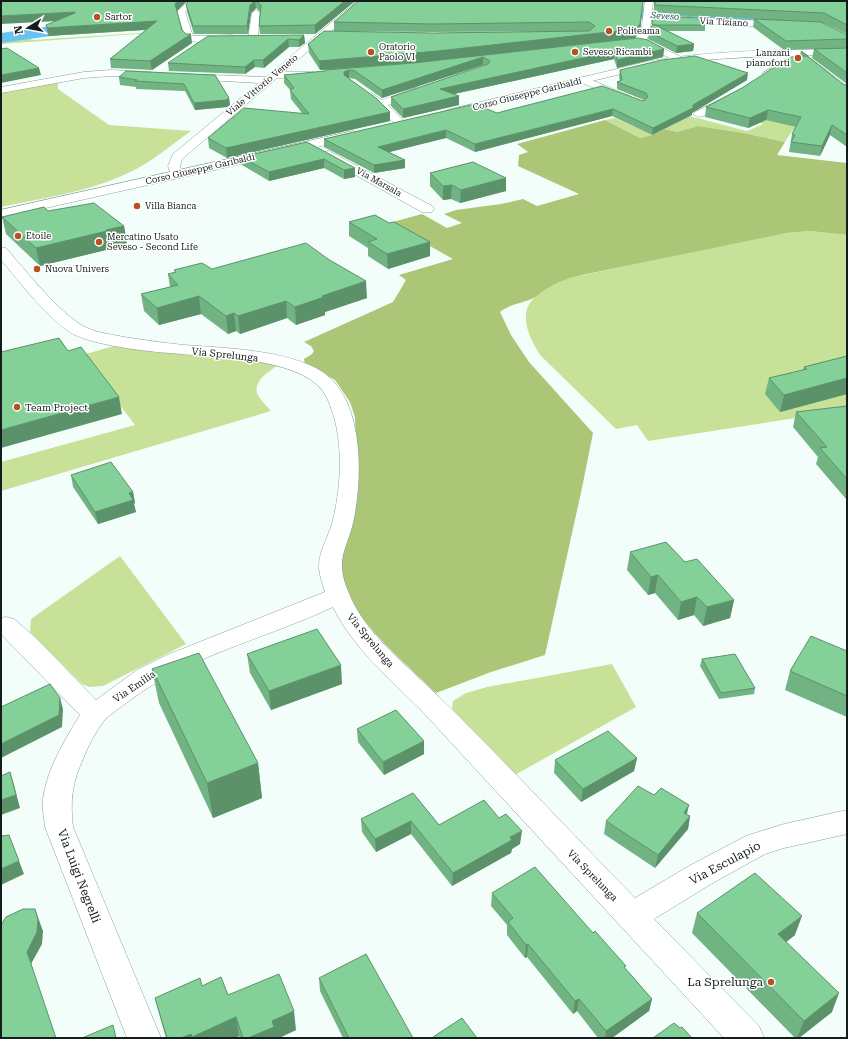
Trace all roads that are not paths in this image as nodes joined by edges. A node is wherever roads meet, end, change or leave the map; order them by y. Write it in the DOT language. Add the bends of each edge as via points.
graph roads {
  1 [pos="193,1"];
  2 [pos="648,1"];
  3 [pos="356,6"];
  4 [pos="256,13"];
  5 [pos="646,15"];
  6 [pos="791,25"];
  7 [pos="338,35"];
  8 [pos="320,36"];
  9 [pos="595,36"];
  10 [pos="304,38"];
  11 [pos="206,39"];
  12 [pos="641,40"];
  13 [pos="601,46"];
  14 [pos="195,47"];
  15 [pos="847,52"];
  16 [pos="799,54"];
  17 [pos="678,59"];
  18 [pos="158,74"];
  19 [pos="322,75"];
  20 [pos="176,76"];
  21 [pos="271,77"];
  22 [pos="758,78"];
  23 [pos="1,80"];
  24 [pos="584,80"];
  25 [pos="430,86"];
  26 [pos="14,87"];
  27 [pos="1,90"];
  28 [pos="362,90"];
  29 [pos="847,91"];
  30 [pos="736,94"];
  31 [pos="638,102"];
  32 [pos="381,104"];
  33 [pos="698,114"];
  34 [pos="440,115"];
  35 [pos="405,123"];
  36 [pos="386,127"];
  37 [pos="363,132"];
  38 [pos="310,145"];
  39 [pos="176,175"];
  40 [pos="427,209"];
  41 [pos="1,214"];
  42 [pos="1,251"];
  43 [pos="337,596"];
  44 [pos="6,625"];
  45 [pos="95,714"];
  46 [pos="847,822"];
  47 [pos="632,916"];
  48 [pos="144,1038"];
  49 [pos="747,1038"];
  1 -- 11 [label="street" via="182,9 181,17 190,38"];
  2 -- 5 [label="street"];
  3 -- 8 [label="street, Viale Vittorio Veneto"];
  4 -- 11 [label="street" via="249,38"];
  5 -- 6 [label="street, Via Tiziano"];
  5 -- 12 [label="street" via="645,34"];
  7 -- 8 [label="street"];
  8 -- 10 [label="street"];
  8 -- 21 [label="street, Viale Vittorio Veneto"];
  9 -- 12 [label="street"];
  11 -- 14 [label="street"];
  12 -- 13 [label="street"];
  12 -- 17 [label="street"];
  15 -- 16 [label="main road, Corso Giuseppe Garibaldi"];
  16 -- 17 [label="main road, Corso Giuseppe Garibaldi"];
  16 -- 22 [label="street"];
  16 -- 29 [label="street"];
  17 -- 24 [label="main road, Corso Giuseppe Garibaldi"];
  18 -- 26 [label="street" via="97,74"];
  19 -- 21 [label="street"];
  20 -- 21 [label="street"];
  21 -- 39 [label="street, Viale Vittorio Veneto" via="177,157 173,168"];
  23 -- 26 [label="street"];
  24 -- 31 [label="street"];
  24 -- 34 [label="main road, Corso Giuseppe Garibaldi"];
  25 -- 32 [label="street"];
  26 -- 27 [label="street"];
  28 -- 32 [label="street"];
  30 -- 33 [label="street"];
  32 -- 35 [label="street"];
  35 -- 36 [label="main road"];
  37 -- 38 [label="main road, Corso Giuseppe Garibaldi"];
  38 -- 39 [label="main road, Corso Giuseppe Garibaldi"];
  38 -- 40 [label="street, Via Marsala"];
  39 -- 41 [label="main road, Corso Giuseppe Garibaldi"];
  42 -- 43 [label="street, Via Sprelunga" via="62,316 75,328 87,334 140,345 276,360 313,372 325,381 334,392 344,418 348,460 348,491 343,521 331,559 330,573"];
  43 -- 45 [label="street, Via Emilia" via="181,658 120,693"];
  43 -- 47 [label="street, Via Sprelunga" via="350,617 384,658 436,709"];
  44 -- 45 [label="street"];
  45 -- 48 [label="street, Via Luigi Negrelli" via="79,738 66,767 57,801 59,827"];
  46 -- 47 [label="street, Via Esculapio" via="756,845"];
  47 -- 49 [label="street, Via Sprelunga"];
}
